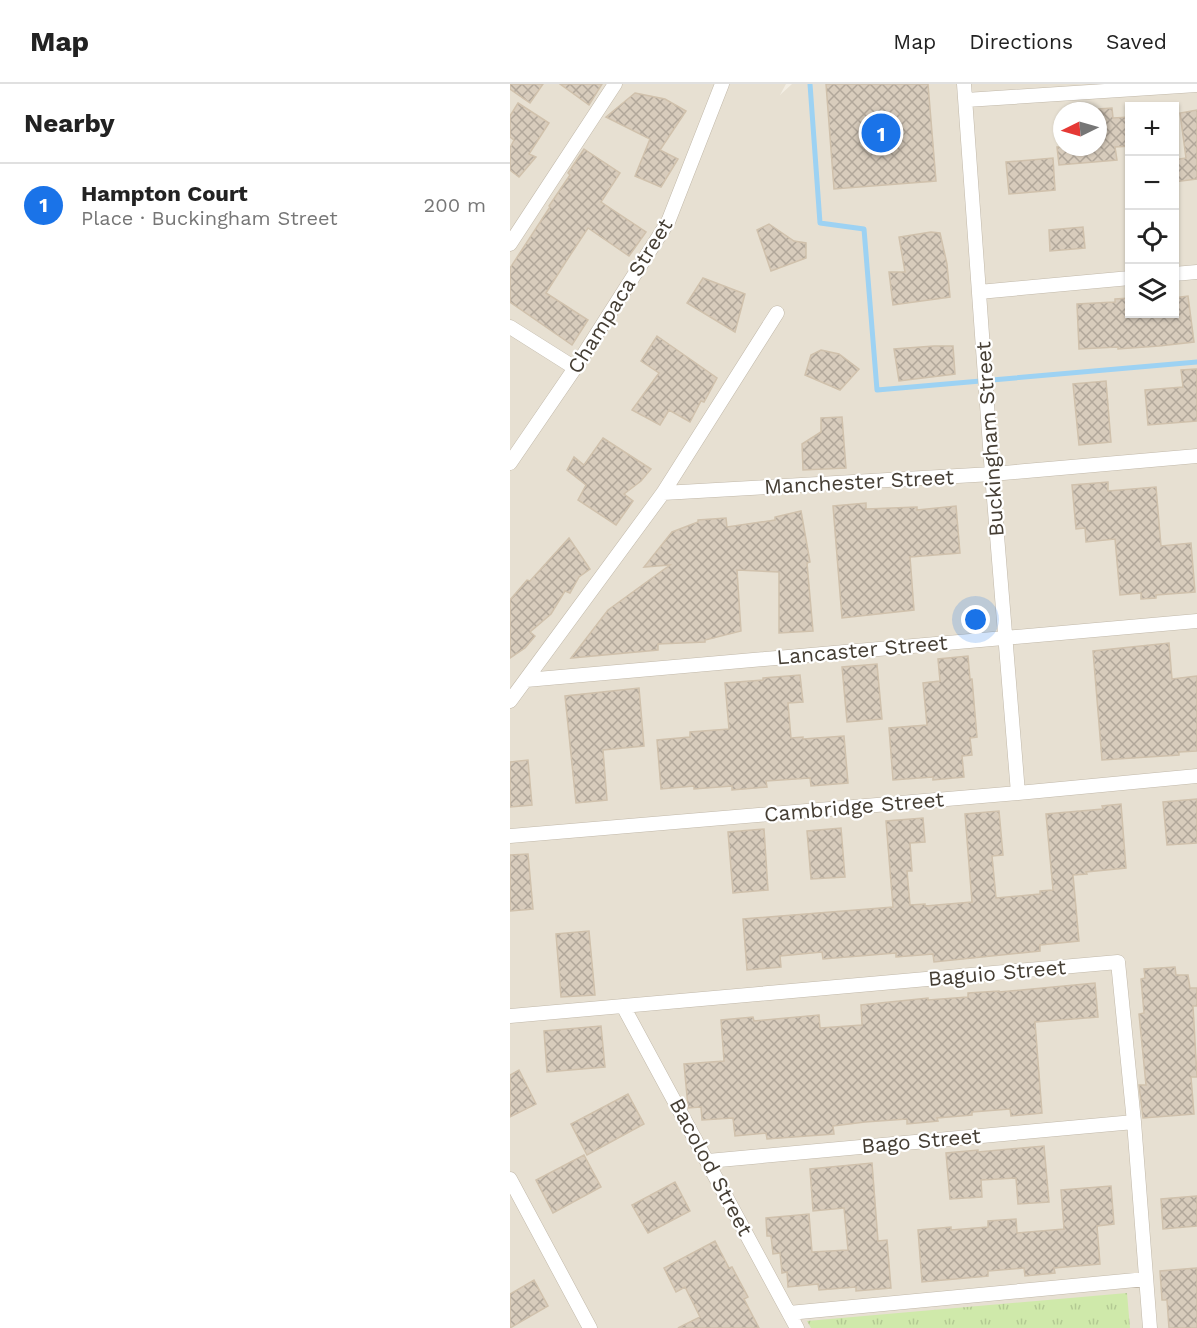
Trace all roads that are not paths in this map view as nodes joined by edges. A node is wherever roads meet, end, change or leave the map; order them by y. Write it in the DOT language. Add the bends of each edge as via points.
graph roads {
  1 [pos="615,84"];
  2 [pos="722,84"];
  3 [pos="964,84"];
  4 [pos="1197,85"];
  5 [pos="1128,86"];
  6 [pos="966,100"];
  7 [pos="510,244"];
  8 [pos="1197,272"];
  9 [pos="1179,274"];
  10 [pos="1125,278"];
  11 [pos="979,292"];
  12 [pos="777,313"];
  13 [pos="510,327"];
  14 [pos="575,368"];
  15 [pos="1197,456"];
  16 [pos="510,463"];
  17 [pos="992,474"];
  18 [pos="663,493"];
  19 [pos="1197,621"];
  20 [pos="1005,638"];
  21 [pos="526,680"];
  22 [pos="510,701"];
  23 [pos="1197,776"];
  24 [pos="1018,793"];
  25 [pos="510,836"];
  26 [pos="623,1006"];
  27 [pos="510,1016"];
  28 [pos="1134,1122"];
  29 [pos="708,1161"];
  30 [pos="510,1179"];
  31 [pos="1146,1280"];
  32 [pos="789,1313"];
  33 [pos="590,1328"];
  34 [pos="797,1328"];
  35 [pos="1150,1328"];
  1 -- 7 [label="street"];
  2 -- 14 [label="street, Champaca Street" via="668,222"];
  3 -- 6 [label="street, Buckingham Street"];
  4 -- 5 [label="street"];
  5 -- 6 [label="street"];
  6 -- 11 [label="street, Buckingham Street"];
  8 -- 9 [label="street"];
  10 -- 11 [label="street"];
  11 -- 17 [label="street, Buckingham Street"];
  12 -- 18 [label="street"];
  13 -- 14 [label="street"];
  14 -- 16 [label="street, Champaca Street"];
  15 -- 17 [label="street, Manchester Street"];
  17 -- 18 [label="street, Manchester Street"];
  17 -- 20 [label="street, Buckingham Street"];
  18 -- 21 [label="street"];
  19 -- 20 [label="street, Lancaster Street"];
  20 -- 21 [label="street, Lancaster Street"];
  20 -- 24 [label="street, Buckingham Street"];
  21 -- 22 [label="street"];
  23 -- 24 [label="street, Cambridge Street"];
  24 -- 25 [label="street, Cambridge Street"];
  26 -- 27 [label="street, Baguio Street"];
  26 -- 28 [label="street, Baguio Street" via="1119,962"];
  26 -- 29 [label="street, Bacolod Street"];
  28 -- 29 [label="street, Bago Street"];
  28 -- 31 [label="street, Baguio Street"];
  29 -- 32 [label="street, Bacolod Street"];
  30 -- 33 [label="street"];
  31 -- 32 [label="street"];
  31 -- 35 [label="street, Baguio Street"];
  32 -- 34 [label="street, Bacolod Street"];
}
